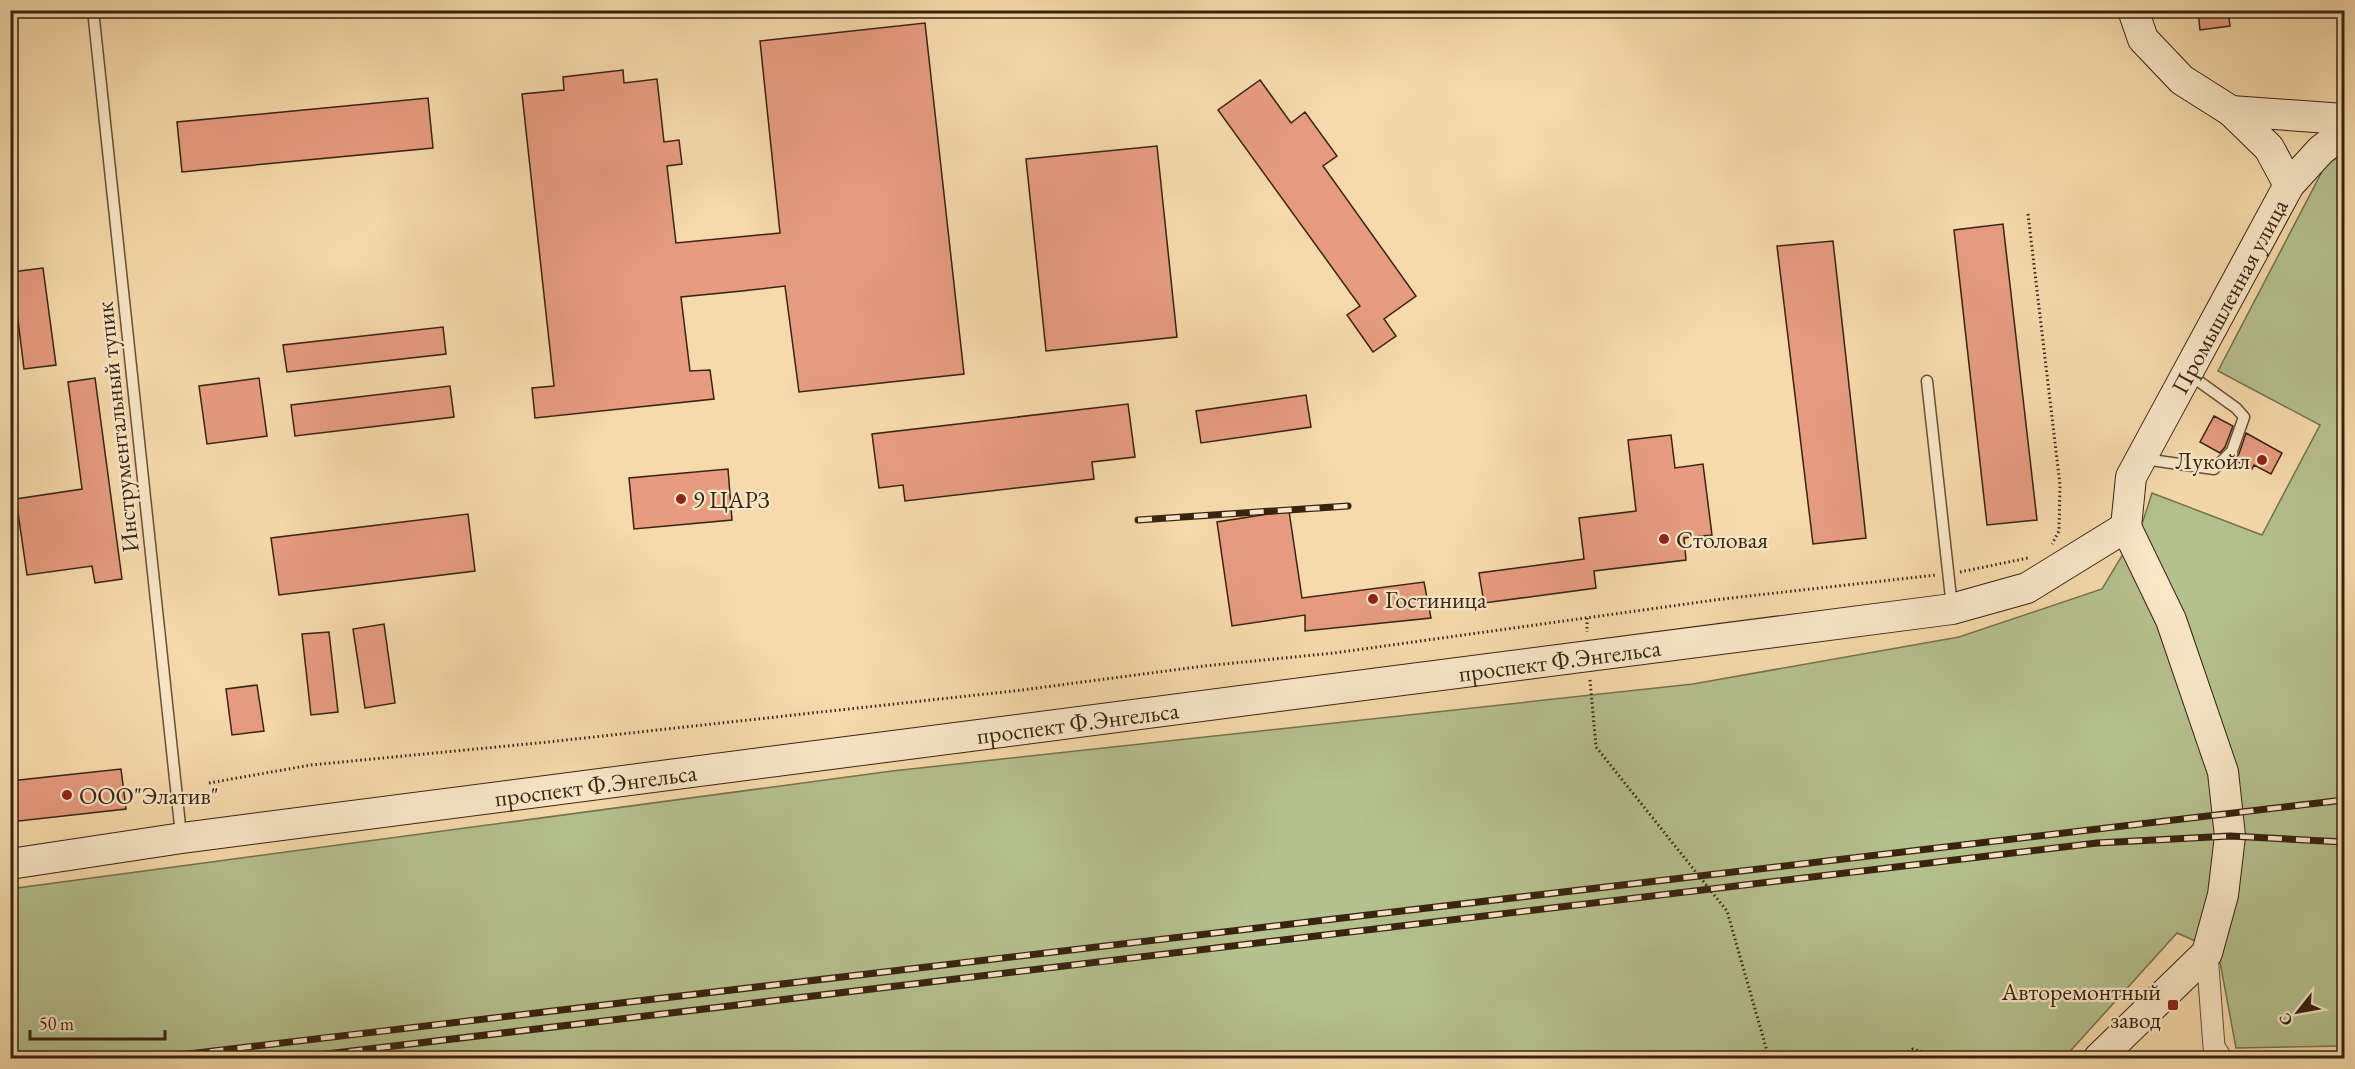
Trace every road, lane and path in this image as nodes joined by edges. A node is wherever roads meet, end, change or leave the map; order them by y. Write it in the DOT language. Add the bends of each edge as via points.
graph roads {
  1 [pos="93,10"];
  2 [pos="2133,10"];
  3 [pos="2231,111"];
  4 [pos="2344,119"];
  5 [pos="2344,132"];
  6 [pos="2289,185"];
  7 [pos="2028,214"];
  8 [pos="2187,373"];
  9 [pos="1926,381"];
  10 [pos="2141,458"];
  11 [pos="2126,527"];
  12 [pos="2050,547"];
  13 [pos="2034,557"];
  14 [pos="1948,574"];
  15 [pos="1952,609"];
  16 [pos="1587,618"];
  17 [pos="1588,658"];
  18 [pos="209,783"];
  19 [pos="182,838"];
  20 [pos="10,864"];
  21 [pos="2207,953"];
  22 [pos="1769,1059"];
  23 [pos="1896,1059"];
  24 [pos="1942,1059"];
  25 [pos="2099,1059"];
  26 [pos="2221,1059"];
  1 -- 19 [label="lane, Инструментальный тупик"];
  2 -- 3 [label="street, Промышленная улица" via="2143,39 2182,80"];
  3 -- 4 [label="street"];
  3 -- 6 [label="street, Промышленная улица" via="2269,148"];
  5 -- 6 [label="street"];
  6 -- 8 [label="street, Промышленная улица"];
  7 -- 12 [label="path" via="2060,485 2059,531"];
  8 -- 10 [label="street, Промышленная улица"];
  8 -- 10 [label="lane" via="2244,417 2232,451 2214,469"];
  9 -- 14 [label="lane"];
  10 -- 11 [label="street, Промышленная улица" via="2131,477"];
  11 -- 15 [label="street, проспект Ф.Энгельса" via="2027,588"];
  11 -- 21 [label="street" via="2171,620 2223,772 2230,836 2223,895"];
  13 -- 14 [label="path"];
  14 -- 15 [label="lane"];
  14 -- 16 [label="path"];
  15 -- 17 [label="street, проспект Ф.Энгельса"];
  16 -- 17 [label="path"];
  16 -- 18 [label="path" via="1022,690 311,765"];
  17 -- 19 [label="street, проспект Ф.Энгельса"];
  17 -- 22 [label="path" via="1596,747 1727,911"];
  19 -- 20 [label="street, проспект Ф.Энгельса"];
  21 -- 25 [label="street"];
  21 -- 26 [label="street" via="2214,1047"];
  23 -- 24 [label="path" via="1913,1048"];
}
